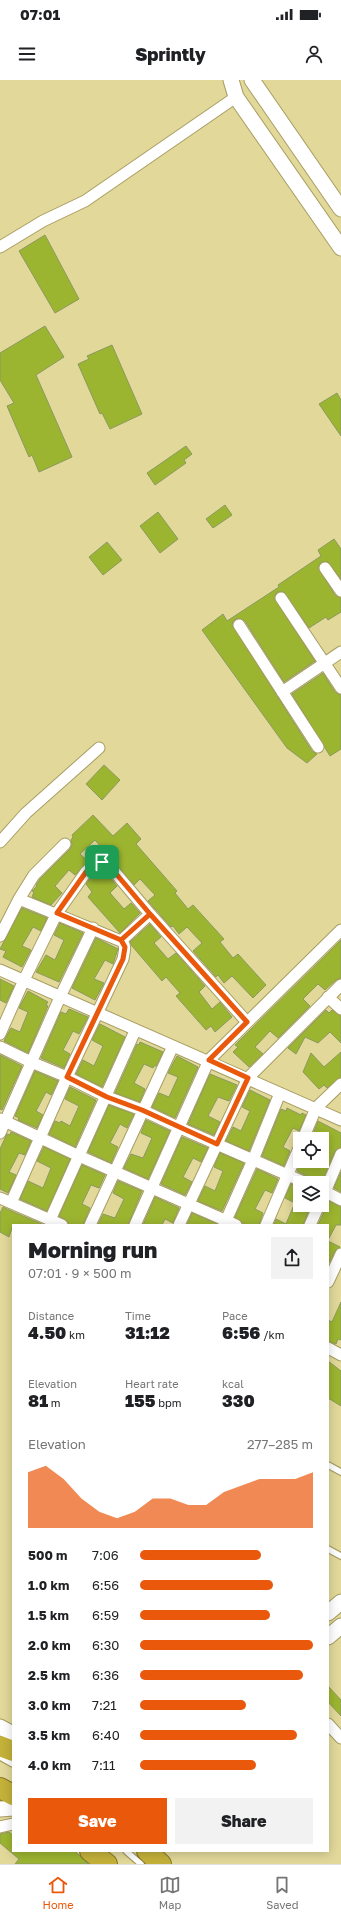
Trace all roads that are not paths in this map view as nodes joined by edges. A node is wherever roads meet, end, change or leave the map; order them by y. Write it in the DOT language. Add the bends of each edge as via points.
graph roads {
  1 [pos="231,80"];
  2 [pos="252,80"];
  3 [pos="236,97"];
  4 [pos="341,209"];
  5 [pos="0,247"];
  6 [pos="341,248"];
  7 [pos="326,568"];
  8 [pos="341,591"];
  9 [pos="280,598"];
  10 [pos="239,625"];
  11 [pos="341,652"];
  12 [pos="324,663"];
  13 [pos="341,688"];
  14 [pos="282,692"];
  15 [pos="318,747"];
  16 [pos="99,748"];
  17 [pos="0,842"];
  18 [pos="65,844"];
  19 [pos="19,899"];
  20 [pos="57,913"];
  21 [pos="150,914"];
  22 [pos="93,928"];
  23 [pos="341,930"];
  24 [pos="0,936"];
  25 [pos="121,940"];
  26 [pos="0,970"];
  27 [pos="24,980"];
  28 [pos="341,984"];
  29 [pos="61,995"];
  30 [pos="328,997"];
  31 [pos="341,1009"];
  32 [pos="98,1011"];
  33 [pos="247,1022"];
  34 [pos="136,1031"];
  35 [pos="0,1034"];
  36 [pos="173,1046"];
  37 [pos="0,1047"];
  38 [pos="209,1060"];
  39 [pos="31,1062"];
  40 [pos="67,1077"];
  41 [pos="248,1078"];
  42 [pos="341,1084"];
  43 [pos="280,1093"];
  44 [pos="107,1097"];
  45 [pos="316,1108"];
  46 [pos="142,1110"];
  47 [pos="3,1120"];
  48 [pos="341,1120"];
  49 [pos="180,1128"];
  50 [pos="306,1132"];
  51 [pos="0,1133"];
  52 [pos="40,1138"];
  53 [pos="217,1144"];
  54 [pos="341,1154"];
  55 [pos="79,1156"];
  56 [pos="254,1160"];
  57 [pos="293,1162"];
  58 [pos="114,1172"];
  59 [pos="288,1174"];
  60 [pos="293,1176"];
  61 [pos="329,1181"];
  62 [pos="152,1188"];
  63 [pos="329,1196"];
  64 [pos="0,1198"];
  65 [pos="341,1200"];
  66 [pos="11,1203"];
  67 [pos="189,1204"];
  68 [pos="316,1212"];
  69 [pos="50,1220"];
  70 [pos="229,1223"];
  71 [pos="60,1224"];
  72 [pos="90,1224"];
  73 [pos="135,1224"];
  74 [pos="179,1224"];
  75 [pos="266,1224"];
  76 [pos="310,1224"];
  77 [pos="341,1254"];
  78 [pos="334,1272"];
  79 [pos="329,1349"];
  80 [pos="341,1355"];
  81 [pos="329,1466"];
  82 [pos="341,1472"];
  83 [pos="329,1550"];
  84 [pos="341,1556"];
  85 [pos="341,1602"];
  86 [pos="329,1612"];
  87 [pos="341,1626"];
  88 [pos="329,1636"];
  89 [pos="329,1725"];
  90 [pos="0,1727"];
  91 [pos="12,1733"];
  92 [pos="341,1738"];
  93 [pos="0,1746"];
  94 [pos="12,1751"];
  95 [pos="0,1758"];
  96 [pos="12,1764"];
  97 [pos="0,1788"];
  98 [pos="12,1794"];
  99 [pos="12,1808"];
  100 [pos="0,1809"];
  101 [pos="12,1824"];
  102 [pos="0,1827"];
  103 [pos="91,1852"];
  104 [pos="127,1852"];
  105 [pos="148,1852"];
  106 [pos="107,1864"];
  107 [pos="141,1864"];
  108 [pos="161,1864"];
  1 -- 3 [label="street"];
  2 -- 4 [label="street"];
  3 -- 5 [label="street" via="85,201 43,221"];
  3 -- 6 [label="street"];
  7 -- 8 [label="street"];
  9 -- 12 [label="street"];
  10 -- 14 [label="street"];
  11 -- 12 [label="street"];
  12 -- 13 [label="street"];
  12 -- 14 [label="street"];
  14 -- 15 [label="street"];
  16 -- 17 [label="street" via="26,813"];
  18 -- 19 [label="street" via="34,875"];
  19 -- 20 [label="street"];
  19 -- 24 [label="street"];
  20 -- 21 [label="street" via="86,872 102,862 107,863"];
  20 -- 22 [label="street"];
  20 -- 27 [label="street"];
  21 -- 25 [label="street"];
  21 -- 33 [label="street"];
  22 -- 25 [label="street"];
  22 -- 29 [label="street"];
  23 -- 33 [label="street"];
  25 -- 32 [label="street" via="125,947 123,959"];
  26 -- 27 [label="street"];
  27 -- 29 [label="street"];
  27 -- 35 [label="street"];
  28 -- 30 [label="street"];
  29 -- 32 [label="street"];
  29 -- 39 [label="street"];
  30 -- 31 [label="street"];
  30 -- 41 [label="street"];
  32 -- 34 [label="street"];
  32 -- 40 [label="street"];
  33 -- 38 [label="street"];
  34 -- 36 [label="street"];
  34 -- 44 [label="street"];
  36 -- 38 [label="street"];
  36 -- 46 [label="street"];
  37 -- 39 [label="street"];
  38 -- 41 [label="street"];
  38 -- 49 [label="street"];
  39 -- 40 [label="street"];
  39 -- 47 [label="street"];
  40 -- 44 [label="street"];
  40 -- 52 [label="street"];
  41 -- 43 [label="street"];
  41 -- 53 [label="street"];
  42 -- 45 [label="street"];
  43 -- 45 [label="street"];
  43 -- 56 [label="street"];
  44 -- 46 [label="street"];
  44 -- 55 [label="street"];
  45 -- 48 [label="street"];
  45 -- 50 [label="street"];
  46 -- 49 [label="street"];
  46 -- 58 [label="street"];
  47 -- 51 [label="street"];
  47 -- 52 [label="street"];
  49 -- 53 [label="street"];
  49 -- 62 [label="street"];
  52 -- 55 [label="street"];
  52 -- 66 [label="street"];
  53 -- 56 [label="street"];
  53 -- 67 [label="street"];
  54 -- 61 [label="street"];
  55 -- 58 [label="street"];
  55 -- 69 [label="street"];
  56 -- 59 [label="street"];
  56 -- 70 [label="street"];
  57 -- 59 [label="street"];
  58 -- 62 [label="street"];
  58 -- 72 [label="street"];
  59 -- 60 [label="street"];
  59 -- 75 [label="street"];
  62 -- 67 [label="street"];
  62 -- 73 [label="street"];
  63 -- 65 [label="street"];
  64 -- 66 [label="street"];
  66 -- 69 [label="street"];
  67 -- 70 [label="street"];
  67 -- 74 [label="street"];
  68 -- 76 [label="street"];
  69 -- 71 [label="street"];
  77 -- 78 [label="street"];
  79 -- 80 [label="street"];
  81 -- 82 [label="lane"];
  83 -- 84 [label="lane"];
  85 -- 86 [label="street"];
  87 -- 88 [label="street"];
  89 -- 92 [label="street"];
  90 -- 91 [label="street"];
  93 -- 94 [label="highway"];
  95 -- 96 [label="lane"];
  97 -- 98 [label="highway"];
  99 -- 100 [label="street"];
  101 -- 102 [label="street"];
  103 -- 106 [label="highway"];
  104 -- 107 [label="lane"];
  105 -- 108 [label="highway"];
}
